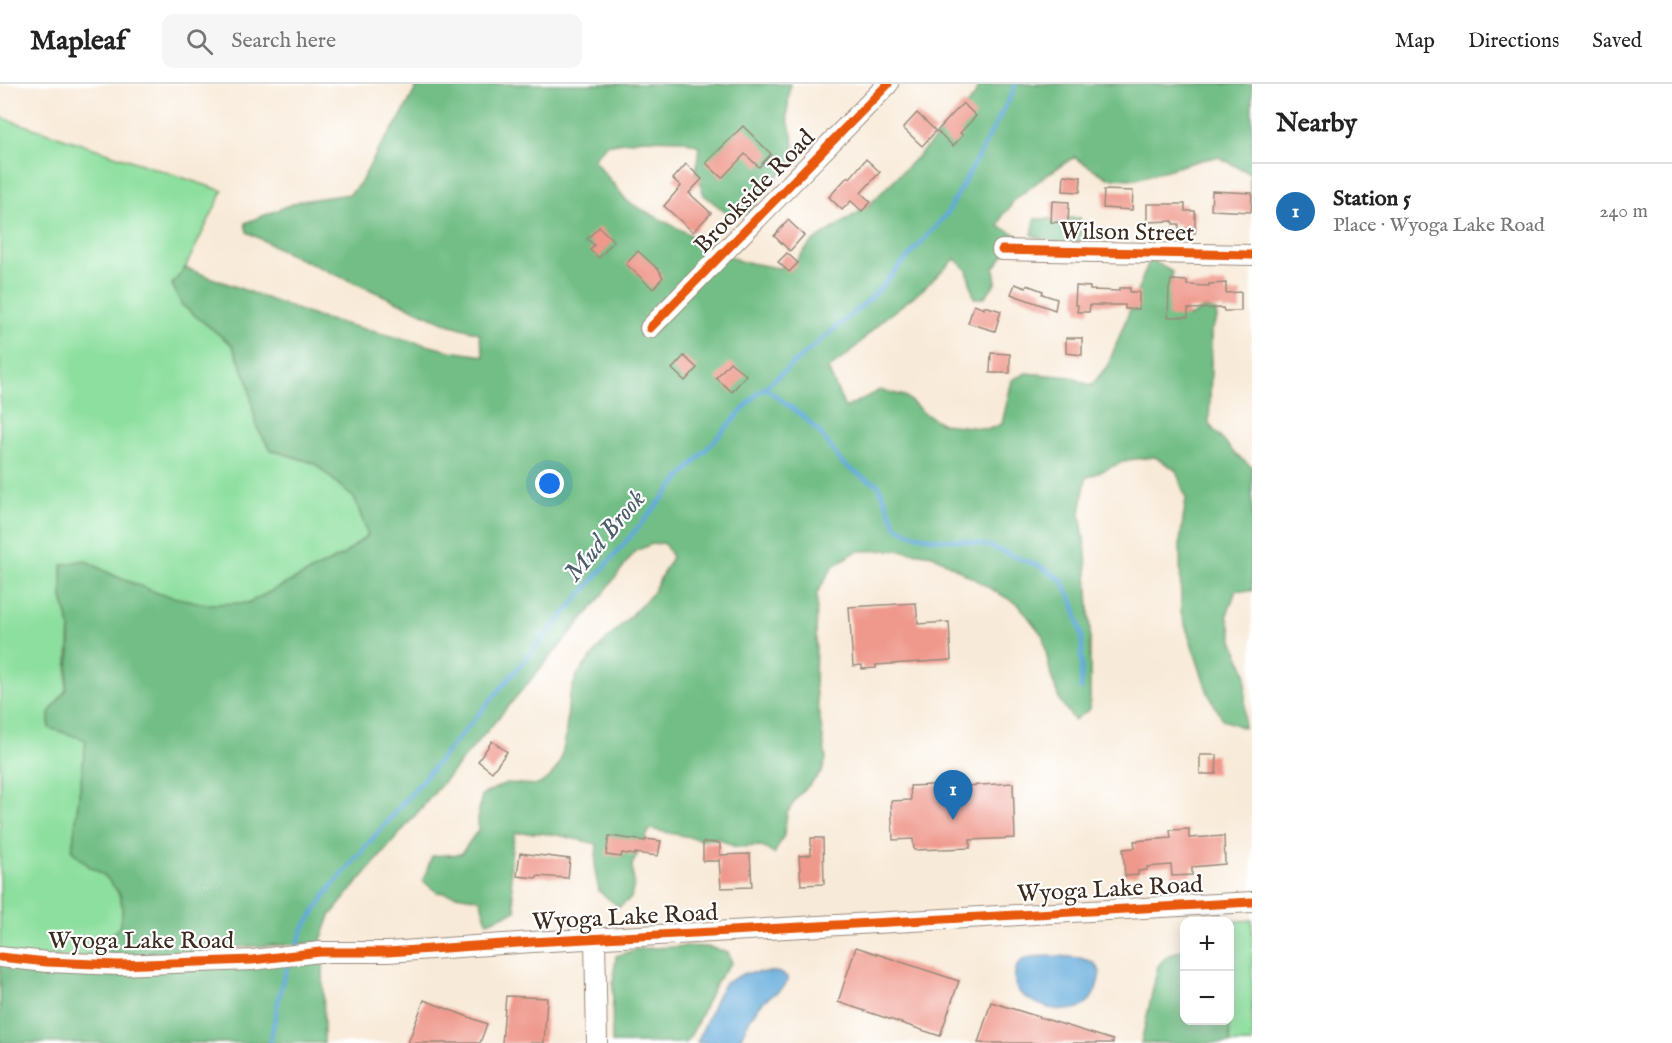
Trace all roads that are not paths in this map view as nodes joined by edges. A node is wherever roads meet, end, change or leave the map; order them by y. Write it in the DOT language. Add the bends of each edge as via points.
graph roads {
  1 [pos="888,84"];
  2 [pos="1002,250"];
  3 [pos="1252,255"];
  4 [pos="650,328"];
  5 [pos="1252,902"];
  6 [pos="595,939"];
  7 [pos="0,957"];
  8 [pos="597,1043"];
  1 -- 4 [label="street, Brookside Road"];
  2 -- 3 [label="street, Wilson Street"];
  5 -- 6 [label="street, Wyoga Lake Road"];
  6 -- 7 [label="street, Wyoga Lake Road" via="119,965"];
  6 -- 8 [label="street"];
}
